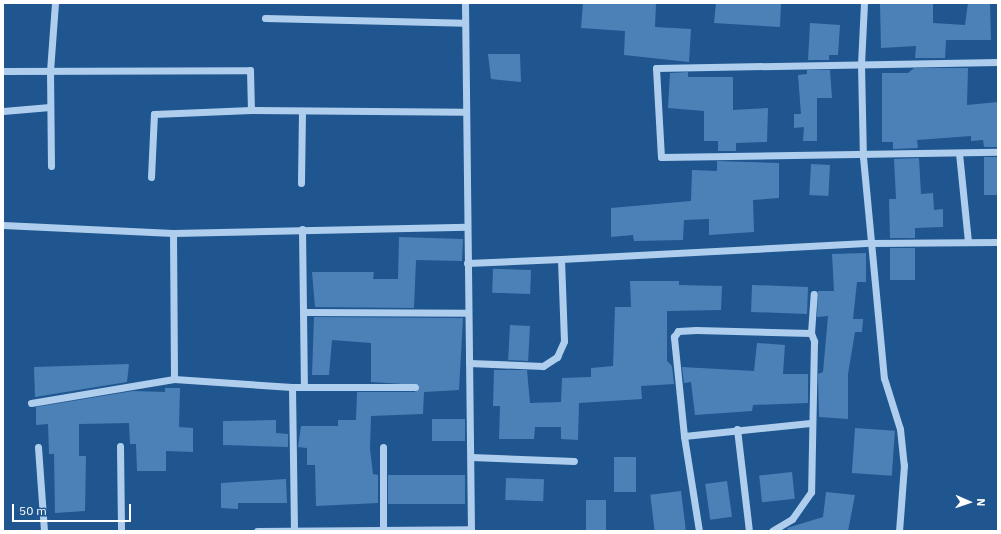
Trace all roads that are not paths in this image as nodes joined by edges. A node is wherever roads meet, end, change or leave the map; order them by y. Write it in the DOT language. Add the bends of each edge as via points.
graph roads {
  1 [pos="55,3"];
  2 [pos="465,3"];
  3 [pos="864,3"];
  4 [pos="265,18"];
  5 [pos="464,23"];
  6 [pos="998,62"];
  7 [pos="861,64"];
  8 [pos="3,71"];
  9 [pos="50,71"];
  10 [pos="50,107"];
  11 [pos="251,110"];
  12 [pos="3,111"];
  13 [pos="302,112"];
  14 [pos="464,112"];
  15 [pos="998,152"];
  16 [pos="959,153"];
  17 [pos="864,156"];
  18 [pos="52,166"];
  19 [pos="151,177"];
  20 [pos="301,183"];
  21 [pos="3,225"];
  22 [pos="467,227"];
  23 [pos="302,229"];
  24 [pos="173,233"];
  25 [pos="968,242"];
  26 [pos="998,242"];
  27 [pos="872,243"];
  28 [pos="561,260"];
  29 [pos="467,263"];
  30 [pos="814,294"];
  31 [pos="304,312"];
  32 [pos="468,313"];
  33 [pos="811,333"];
  34 [pos="470,363"];
  35 [pos="174,379"];
  36 [pos="292,387"];
  37 [pos="304,387"];
  38 [pos="415,387"];
  39 [pos="31,403"];
  40 [pos="810,423"];
  41 [pos="737,429"];
  42 [pos="684,436"];
  43 [pos="120,446"];
  44 [pos="38,447"];
  45 [pos="383,447"];
  46 [pos="471,457"];
  47 [pos="574,461"];
  48 [pos="294,530"];
  49 [pos="471,530"];
  50 [pos="44,531"];
  51 [pos="121,531"];
  52 [pos="257,531"];
  53 [pos="384,531"];
  54 [pos="699,531"];
  55 [pos="749,531"];
  56 [pos="772,531"];
  57 [pos="899,531"];
  1 -- 9 [label="street"];
  2 -- 5 [label="street"];
  3 -- 7 [label="street"];
  4 -- 5 [label="street"];
  5 -- 14 [label="street"];
  6 -- 7 [label="street"];
  7 -- 17 [label="street"];
  7 -- 17 [label="street" via="656,68 657,134 661,157"];
  8 -- 9 [label="street"];
  9 -- 10 [label="street"];
  9 -- 11 [label="street" via="250,70"];
  10 -- 12 [label="street"];
  10 -- 18 [label="street"];
  11 -- 13 [label="street"];
  11 -- 19 [label="street" via="154,114"];
  13 -- 14 [label="street"];
  13 -- 20 [label="street"];
  14 -- 22 [label="street"];
  15 -- 16 [label="street"];
  16 -- 17 [label="street"];
  16 -- 25 [label="street"];
  17 -- 27 [label="street"];
  21 -- 24 [label="street"];
  22 -- 23 [label="street"];
  22 -- 29 [label="street"];
  23 -- 24 [label="street"];
  23 -- 31 [label="street"];
  24 -- 35 [label="street"];
  25 -- 26 [label="street"];
  25 -- 27 [label="street"];
  27 -- 28 [label="street"];
  27 -- 57 [label="street" via="884,378 900,429 904,465"];
  28 -- 29 [label="street"];
  28 -- 34 [label="street" via="564,341 557,357 543,366"];
  29 -- 32 [label="street"];
  30 -- 33 [label="street"];
  31 -- 32 [label="street"];
  31 -- 37 [label="street"];
  32 -- 34 [label="street"];
  33 -- 40 [label="street" via="814,341"];
  33 -- 42 [label="street" via="678,331 674,338"];
  34 -- 46 [label="street"];
  35 -- 36 [label="street"];
  35 -- 39 [label="street"];
  36 -- 37 [label="street"];
  36 -- 48 [label="street"];
  37 -- 38 [label="street"];
  40 -- 41 [label="street"];
  40 -- 56 [label="street" via="810,492 792,519"];
  41 -- 42 [label="street"];
  41 -- 55 [label="street"];
  42 -- 54 [label="street"];
  43 -- 51 [label="street"];
  44 -- 50 [label="street"];
  45 -- 53 [label="street"];
  46 -- 47 [label="street"];
  46 -- 49 [label="street"];
  48 -- 52 [label="street"];
  48 -- 53 [label="street"];
  49 -- 53 [label="street"];
}
